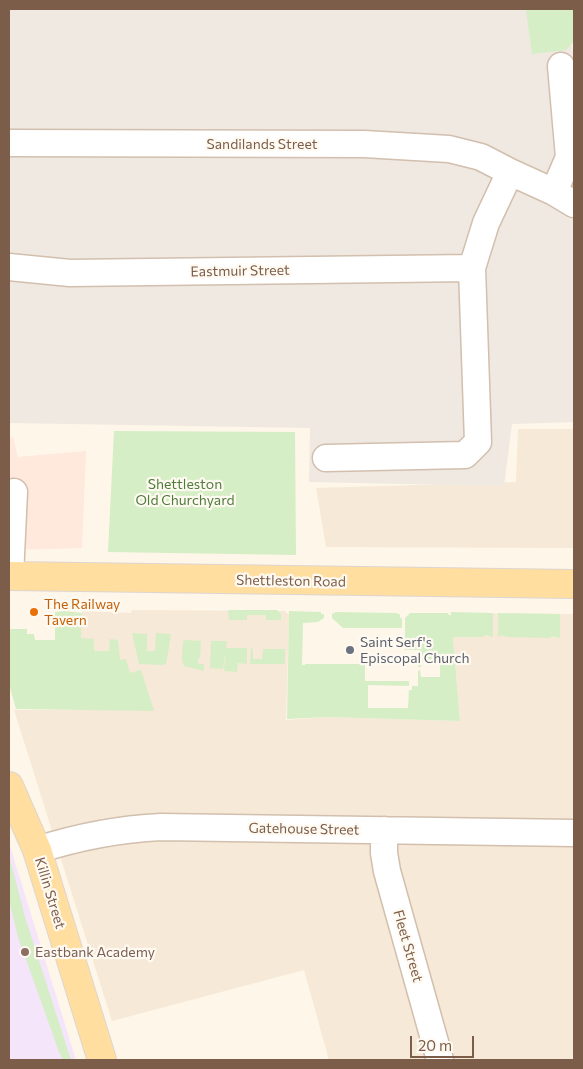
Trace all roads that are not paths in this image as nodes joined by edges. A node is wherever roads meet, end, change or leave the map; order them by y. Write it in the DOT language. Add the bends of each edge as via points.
graph roads {
  1 [pos="561,66"];
  2 [pos="9,144"];
  3 [pos="510,172"];
  4 [pos="564,198"];
  5 [pos="9,267"];
  6 [pos="472,268"];
  7 [pos="326,458"];
  8 [pos="14,492"];
  9 [pos="9,576"];
  10 [pos="574,584"];
  11 [pos="9,786"];
  12 [pos="384,830"];
  13 [pos="574,834"];
  14 [pos="37,850"];
  15 [pos="102,1060"];
  16 [pos="440,1060"];
  1 -- 4 [label="street" via="569,157"];
  2 -- 3 [label="street, Sandilands Street" via="364,144 439,148 481,157"];
  3 -- 4 [label="street, Sandilands Street"];
  3 -- 6 [label="street" via="486,223"];
  5 -- 6 [label="street, Eastmuir Street" via="70,273"];
  6 -- 7 [label="street" via="478,442 464,455"];
  8 -- 9 [label="street"];
  9 -- 10 [label="main road, Shettleston Road"];
  11 -- 14 [label="main road, Killin Street"];
  12 -- 13 [label="street, Gatehouse Street"];
  12 -- 14 [label="street, Gatehouse Street" via="142,828 92,834"];
  12 -- 16 [label="street, Fleet Street" via="386,871"];
  14 -- 15 [label="main road, Killin Street"];
}
